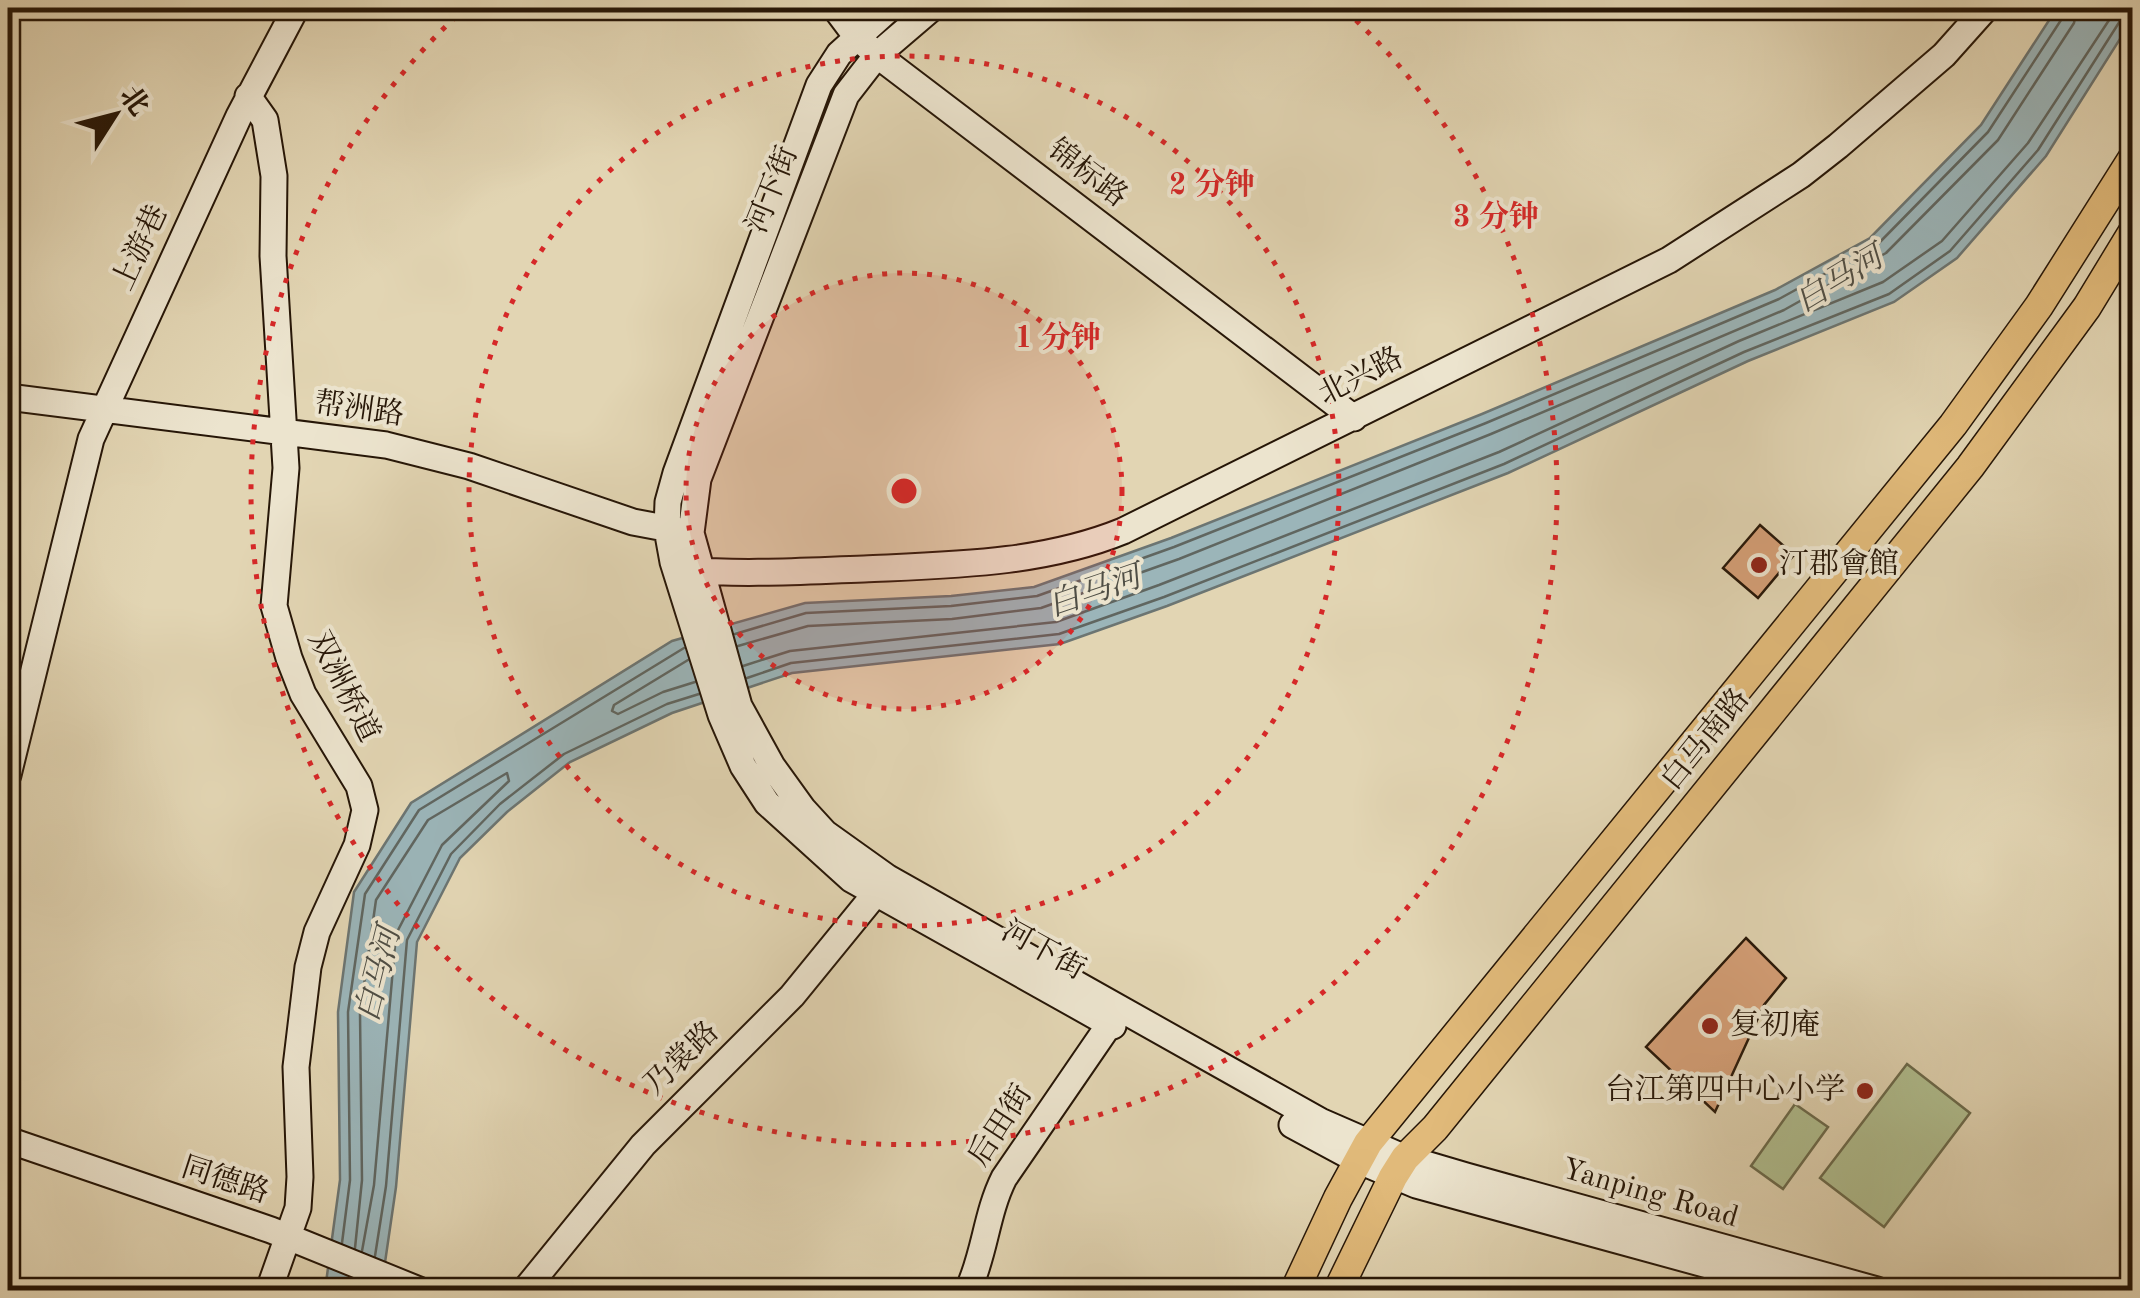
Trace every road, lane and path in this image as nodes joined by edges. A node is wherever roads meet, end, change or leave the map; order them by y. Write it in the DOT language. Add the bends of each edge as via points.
graph roads {
  1 [pos="296,8"];
  2 [pos="834,8"];
  3 [pos="890,8"];
  4 [pos="932,8"];
  5 [pos="1986,8"];
  6 [pos="856,36"];
  7 [pos="876,54"];
  8 [pos="248,96"];
  9 [pos="2132,159"];
  10 [pos="2132,234"];
  11 [pos="8,397"];
  12 [pos="104,411"];
  13 [pos="1354,418"];
  14 [pos="283,433"];
  15 [pos="679,531"];
  16 [pos="688,570"];
  17 [pos="8,775"];
  18 [pos="882,886"];
  19 [pos="1114,1018"];
  20 [pos="8,1140"];
  21 [pos="1362,1152"];
  22 [pos="1399,1168"];
  23 [pos="288,1236"];
  24 [pos="269,1290"];
  25 [pos="419,1290"];
  26 [pos="525,1290"];
  27 [pos="968,1290"];
  28 [pos="1295,1290"];
  29 [pos="1338,1290"];
  30 [pos="1799,1290"];
  31 [pos="1877,1290"];
  1 -- 8 [label="street, 上游巷"];
  2 -- 6 [label="street, 锦标路"];
  3 -- 6 [label="street, 河下街"];
  4 -- 7 [label="street, 河下街"];
  5 -- 13 [label="street, 北兴路" via="1944,55 1801,175 1669,260"];
  6 -- 7 [label="street, 锦标路"];
  6 -- 15 [label="street, 河下街" via="819,85 676,474 668,502"];
  7 -- 13 [label="street, 锦标路"];
  7 -- 15 [label="street, 河下街" via="846,95"];
  8 -- 12 [label="street, 上游巷"];
  8 -- 14 [label="street, 双洲桥道" via="264,120 273,158"];
  9 -- 21 [label="main road" via="1953,425"];
  10 -- 22 [label="main road, 白马南路" via="1970,468"];
  11 -- 12 [label="street, 帮洲路"];
  12 -- 14 [label="street, 帮洲路"];
  12 -- 17 [label="street, 上游巷" via="91,440"];
  13 -- 16 [label="street, 北兴路" via="1085,545 957,564"];
  14 -- 15 [label="street, 帮洲路" via="412,450"];
  14 -- 23 [label="street, 双洲桥道" via="277,622 304,694 359,786 365,810 357,845 317,932 306,980 295,1082 300,1192"];
  15 -- 16 [label="street, 河下街"];
  16 -- 18 [label="street, 河下街" via="730,711 803,809"];
  18 -- 19 [label="street, 河下街"];
  18 -- 26 [label="street, 乃裳路" via="774,1015 626,1163"];
  19 -- 21 [label="street, 河下街" via="1320,1121"];
  19 -- 27 [label="street, 后田街" via="1004,1178"];
  20 -- 23 [label="street, 同德路"];
  21 -- 22 [label="street, 河下街"];
  21 -- 28 [label="main road"];
  22 -- 29 [label="main road, 白马南路"];
  22 -- 30 [label="street, Yanping Road" via="1460,1199"];
  22 -- 31 [label="street, Yanping Road"];
  23 -- 24 [label="street, 双洲桥道"];
  23 -- 25 [label="street, 同德路"];
}
